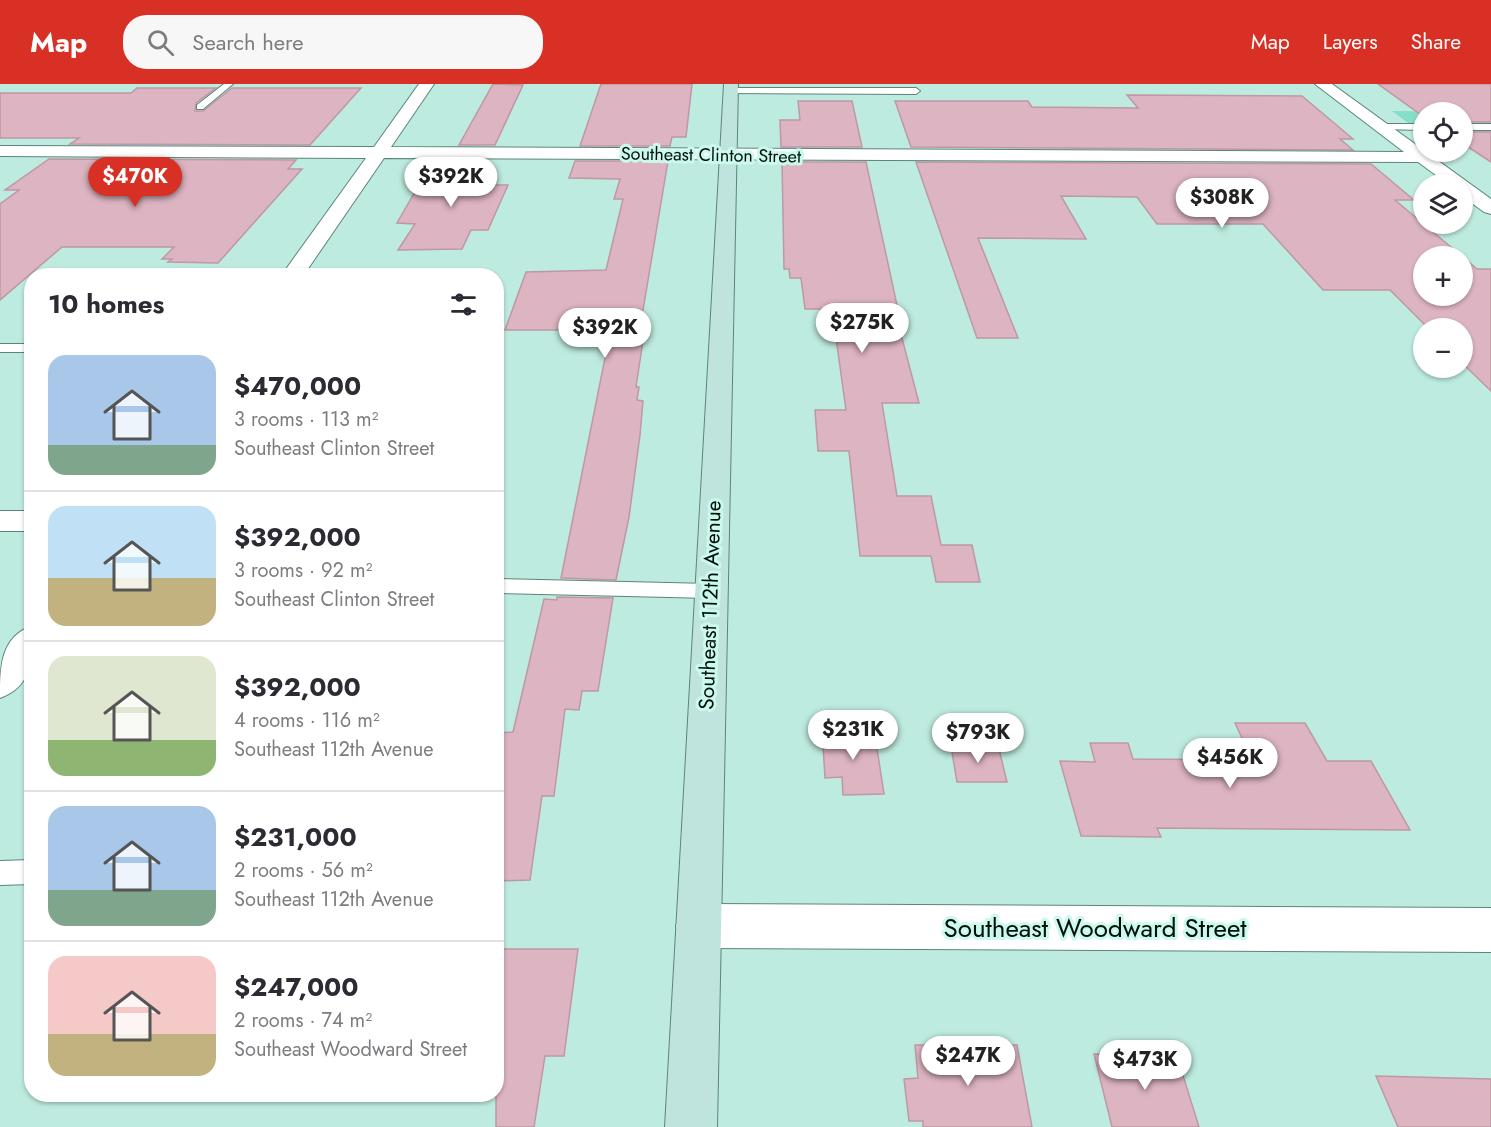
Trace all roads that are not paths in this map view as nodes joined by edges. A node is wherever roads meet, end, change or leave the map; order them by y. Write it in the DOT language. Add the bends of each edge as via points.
graph roads {
  1 [pos="230,84"];
  2 [pos="427,84"];
  3 [pos="1322,84"];
  4 [pos="730,87"];
  5 [pos="916,92"];
  6 [pos="200,108"];
  7 [pos="1379,126"];
  8 [pos="1413,127"];
  9 [pos="1473,127"];
  10 [pos="1491,127"];
  11 [pos="0,151"];
  12 [pos="1413,151"];
  13 [pos="377,153"];
  14 [pos="728,155"];
  15 [pos="1413,157"];
  16 [pos="1428,162"];
  17 [pos="1444,174"];
  18 [pos="1473,194"];
  19 [pos="1491,207"];
  20 [pos="298,268"];
  21 [pos="0,348"];
  22 [pos="24,348"];
  23 [pos="0,520"];
  24 [pos="24,520"];
  25 [pos="504,586"];
  26 [pos="711,591"];
  27 [pos="24,650"];
  28 [pos="0,683"];
  29 [pos="24,872"];
  30 [pos="0,873"];
  31 [pos="698,926"];
  32 [pos="1491,930"];
  33 [pos="691,1127"];
  1 -- 6 [label="lane"];
  2 -- 13 [label="street"];
  3 -- 7 [label="street"];
  4 -- 5 [label="lane"];
  4 -- 14 [label="main road, Southeast 112th Avenue"];
  7 -- 8 [label="lane"];
  7 -- 12 [label="street"];
  9 -- 10 [label="lane"];
  11 -- 13 [label="street, Southeast Clinton Street"];
  13 -- 14 [label="street, Southeast Clinton Street"];
  13 -- 20 [label="street"];
  14 -- 15 [label="street, Southeast Clinton Street"];
  14 -- 26 [label="main road, Southeast 112th Avenue"];
  16 -- 17 [label="street"];
  18 -- 19 [label="street"];
  21 -- 22 [label="lane"];
  23 -- 24 [label="street"];
  25 -- 26 [label="lane"];
  26 -- 31 [label="main road, Southeast 112th Avenue"];
  27 -- 28 [label="street"];
  29 -- 30 [label="lane"];
  31 -- 32 [label="street, Southeast Woodward Street"];
  31 -- 33 [label="main road, Southeast 112th Avenue"];
}
